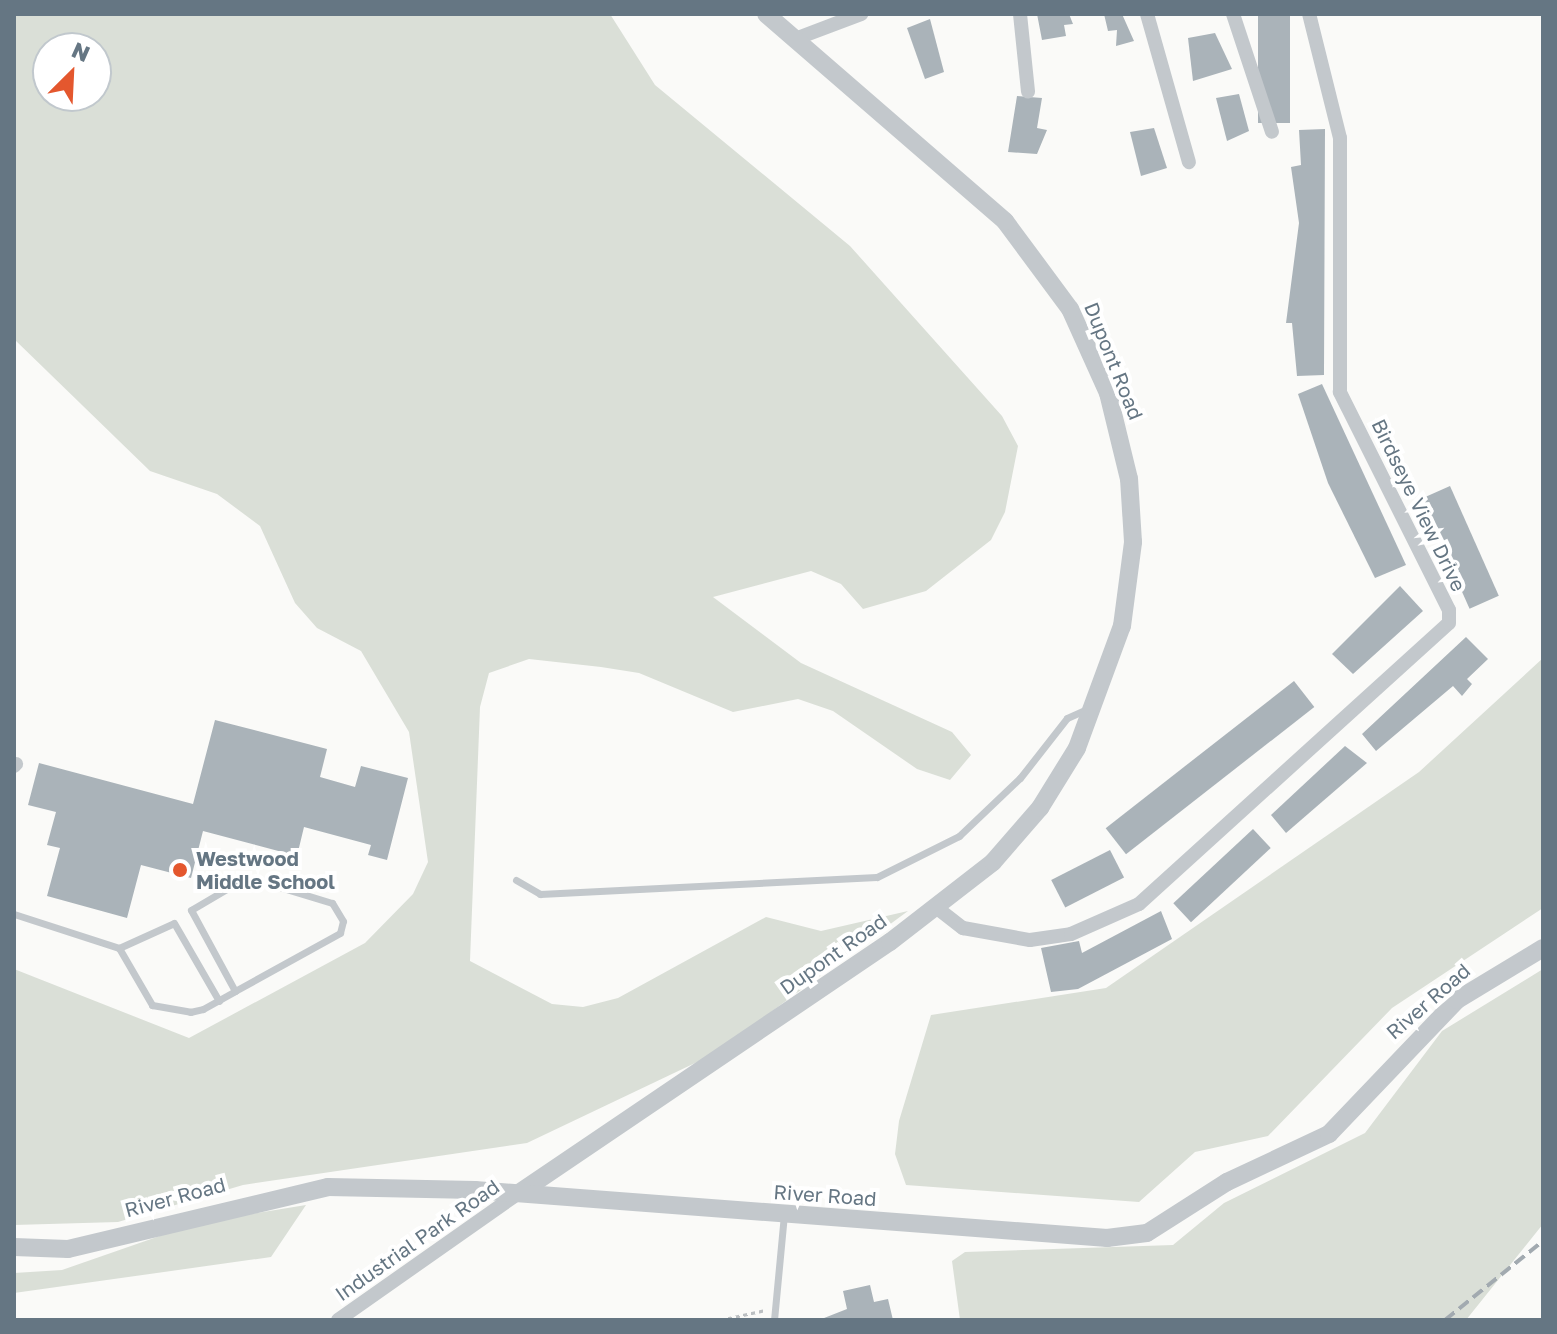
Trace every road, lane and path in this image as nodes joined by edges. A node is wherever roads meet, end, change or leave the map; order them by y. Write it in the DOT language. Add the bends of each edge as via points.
graph roads {
  1 [pos="766,14"];
  2 [pos="861,14"];
  3 [pos="1020,14"];
  4 [pos="1147,14"];
  5 [pos="1233,14"];
  6 [pos="1309,14"];
  7 [pos="795,39"];
  8 [pos="1028,92"];
  9 [pos="1272,132"];
  10 [pos="1189,162"];
  11 [pos="1097,704"];
  12 [pos="516,880"];
  13 [pos="937,908"];
  14 [pos="14,914"];
  15 [pos="119,948"];
  16 [pos="1543,948"];
  17 [pos="235,991"];
  18 [pos="219,1001"];
  19 [pos="519,1193"];
  20 [pos="784,1215"];
  21 [pos="14,1247"];
  22 [pos="775,1310"];
  23 [pos="338,1320"];
  24 [pos="720,1320"];
  25 [pos="774,1320"];
  1 -- 7 [label="street, Dupont Road"];
  2 -- 7 [label="street"];
  3 -- 8 [label="street"];
  4 -- 10 [label="street"];
  5 -- 9 [label="street"];
  6 -- 13 [label="street, Birdseye View Drive" via="1340,138 1340,392 1449,610 1449,623 1139,904 1091,928 1030,940 963,928"];
  7 -- 11 [label="street, Dupont Road" via="1005,221 1048,274 1091,350 1121,433 1133,542 1122,626"];
  11 -- 12 [label="lane" via="1067,718 1020,778 959,836 877,877 540,894"];
  11 -- 13 [label="street, Dupont Road" via="1040,808"];
  13 -- 19 [label="street, Dupont Road"];
  14 -- 15 [label="lane"];
  15 -- 18 [label="lane" via="163,1011 203,1009"];
  15 -- 18 [label="lane" via="174,923"];
  16 -- 20 [label="street, River Road" via="1457,1000 1329,1134 1227,1182 1147,1233 1107,1238"];
  17 -- 17 [label="lane" via="191,910 247,877 332,903 343,921 340,933"];
  17 -- 18 [label="lane"];
  19 -- 20 [label="street, River Road"];
  19 -- 21 [label="street, River Road" via="328,1187 68,1249"];
  19 -- 23 [label="street, Industrial Park Road"];
  20 -- 22 [label="lane"];
  22 -- 24 [label="path"];
  22 -- 25 [label="lane"];
}
